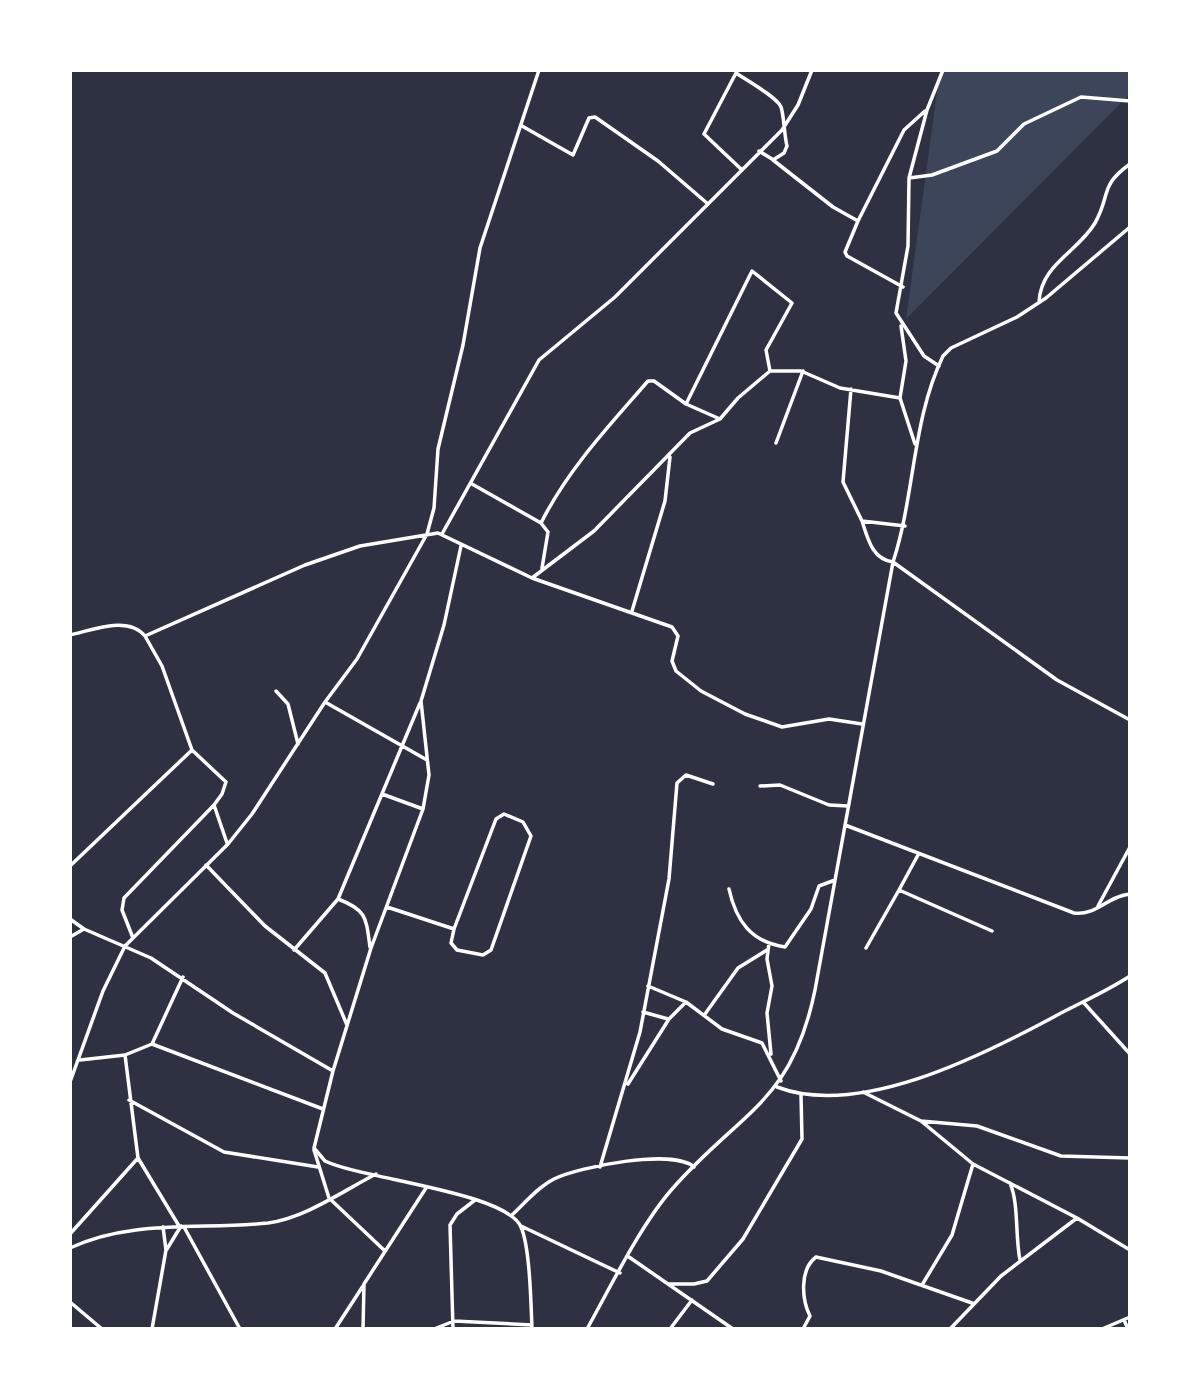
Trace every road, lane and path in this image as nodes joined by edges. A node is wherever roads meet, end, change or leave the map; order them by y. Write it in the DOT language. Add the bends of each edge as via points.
graph roads {
  1 [pos="539,70"];
  2 [pos="812,70"];
  3 [pos="943,70"];
  4 [pos="1130,101"];
  5 [pos="927,110"];
  6 [pos="522,126"];
  7 [pos="782,130"];
  8 [pos="759,151"];
  9 [pos="773,160"];
  10 [pos="1130,164"];
  11 [pos="742,170"];
  12 [pos="909,178"];
  13 [pos="708,204"];
  14 [pos="858,221"];
  15 [pos="1130,227"];
  16 [pos="903,287"];
  17 [pos="1039,302"];
  18 [pos="901,326"];
  19 [pos="939,366"];
  20 [pos="770,371"];
  21 [pos="803,371"];
  22 [pos="851,389"];
  23 [pos="901,398"];
  24 [pos="686,404"];
  25 [pos="720,419"];
  26 [pos="776,443"];
  27 [pos="916,446"];
  28 [pos="670,455"];
  29 [pos="471,484"];
  30 [pos="862,521"];
  31 [pos="541,523"];
  32 [pos="905,526"];
  33 [pos="427,534"];
  34 [pos="442,534"];
  35 [pos="461,546"];
  36 [pos="893,562"];
  37 [pos="542,570"];
  38 [pos="532,578"];
  39 [pos="632,611"];
  40 [pos="70,635"];
  41 [pos="145,635"];
  42 [pos="276,691"];
  43 [pos="421,701"];
  44 [pos="325,702"];
  45 [pos="1130,720"];
  46 [pos="862,724"];
  47 [pos="298,744"];
  48 [pos="401,745"];
  49 [pos="192,750"];
  50 [pos="427,760"];
  51 [pos="713,784"];
  52 [pos="760,786"];
  53 [pos="382,794"];
  54 [pos="214,805"];
  55 [pos="848,806"];
  56 [pos="423,809"];
  57 [pos="845,825"];
  58 [pos="228,844"];
  59 [pos="1130,847"];
  60 [pos="918,855"];
  61 [pos="206,865"];
  62 [pos="70,866"];
  63 [pos="835,880"];
  64 [pos="729,889"];
  65 [pos="899,890"];
  66 [pos="1130,894"];
  67 [pos="338,899"];
  68 [pos="387,907"];
  69 [pos="1097,908"];
  70 [pos="70,919"];
  71 [pos="84,929"];
  72 [pos="454,929"];
  73 [pos="992,932"];
  74 [pos="70,937"];
  75 [pos="133,938"];
  76 [pos="769,943"];
  77 [pos="125,946"];
  78 [pos="371,948"];
  79 [pos="866,948"];
  80 [pos="293,950"];
  81 [pos="767,950"];
  82 [pos="1130,976"];
  83 [pos="183,977"];
  84 [pos="648,986"];
  85 [pos="686,1002"];
  86 [pos="1084,1003"];
  87 [pos="643,1012"];
  88 [pos="705,1014"];
  89 [pos="668,1019"];
  90 [pos="348,1027"];
  91 [pos="152,1044"];
  92 [pos="1130,1054"];
  93 [pos="125,1055"];
  94 [pos="771,1056"];
  95 [pos="80,1060"];
  96 [pos="333,1071"];
  97 [pos="781,1081"];
  98 [pos="70,1082"];
  99 [pos="777,1087"];
  100 [pos="625,1089"];
  101 [pos="862,1091"];
  102 [pos="801,1095"];
  103 [pos="129,1100"];
  104 [pos="323,1109"];
  105 [pos="921,1121"];
  106 [pos="314,1148"];
  107 [pos="1130,1151"];
  108 [pos="138,1158"];
  109 [pos="1128,1158"];
  110 [pos="973,1164"];
  111 [pos="318,1167"];
  112 [pos="600,1167"];
  113 [pos="694,1167"];
  114 [pos="376,1174"];
  115 [pos="1009,1181"];
  116 [pos="426,1188"];
  117 [pos="329,1198"];
  118 [pos="475,1200"];
  119 [pos="512,1215"];
  120 [pos="171,1216"];
  121 [pos="1077,1218"];
  122 [pos="181,1226"];
  123 [pos="521,1226"];
  124 [pos="164,1227"];
  125 [pos="70,1234"];
  126 [pos="70,1248"];
  127 [pos="166,1250"];
  128 [pos="1130,1250"];
  129 [pos="385,1251"];
  130 [pos="629,1257"];
  131 [pos="1020,1260"];
  132 [pos="620,1273"];
  133 [pos="364,1284"];
  134 [pos="669,1284"];
  135 [pos="922,1285"];
  136 [pos="692,1300"];
  137 [pos="70,1302"];
  138 [pos="972,1303"];
  139 [pos="1130,1317"];
  140 [pos="1124,1320"];
  141 [pos="454,1321"];
  142 [pos="532,1327"];
  143 [pos="102,1329"];
  144 [pos="152,1329"];
  145 [pos="240,1329"];
  146 [pos="335,1329"];
  147 [pos="363,1329"];
  148 [pos="434,1329"];
  149 [pos="453,1329"];
  150 [pos="587,1329"];
  151 [pos="670,1329"];
  152 [pos="733,1329"];
  153 [pos="803,1329"];
  154 [pos="950,1329"];
  155 [pos="1102,1329"];
  156 [pos="1129,1329"];
  1 -- 6 [label="street"];
  2 -- 7 [label="street"];
  3 -- 5 [label="street"];
  4 -- 12 [label="street" via="1080,97 1024,124 993,152 932,175"];
  5 -- 12 [label="street"];
  5 -- 14 [label="street" via="904,130"];
  6 -- 13 [label="street" via="573,155 589,118 595,117 658,161"];
  6 -- 33 [label="street" via="480,248 438,449 434,508"];
  7 -- 8 [label="street"];
  7 -- 9 [label="street" via="787,146"];
  7 -- 11 [label="street" via="779,103 736,73 704,134"];
  8 -- 9 [label="street"];
  8 -- 11 [label="street"];
  9 -- 14 [label="street"];
  10 -- 17 [label="street" via="1110,179 1095,224 1047,274 1039,289"];
  11 -- 13 [label="street"];
  12 -- 16 [label="street"];
  13 -- 29 [label="street" via="615,297 539,360"];
  14 -- 16 [label="street" via="847,256"];
  15 -- 17 [label="street"];
  16 -- 18 [label="street" via="896,307"];
  17 -- 19 [label="street" via="951,348"];
  18 -- 19 [label="street" via="924,356"];
  18 -- 23 [label="street" via="906,361"];
  19 -- 27 [label="street"];
  20 -- 21 [label="street"];
  20 -- 24 [label="street" via="766,350 792,303 752,271"];
  20 -- 25 [label="street"];
  21 -- 22 [label="street"];
  21 -- 26 [label="street"];
  22 -- 23 [label="street"];
  22 -- 30 [label="street" via="843,482"];
  23 -- 27 [label="street"];
  24 -- 25 [label="street"];
  24 -- 31 [label="street" via="648,381 576,464"];
  25 -- 28 [label="street" via="695,429"];
  27 -- 32 [label="street"];
  28 -- 37 [label="street" via="594,531"];
  28 -- 39 [label="street" via="664,501"];
  29 -- 31 [label="street"];
  29 -- 34 [label="street"];
  30 -- 32 [label="street"];
  30 -- 36 [label="street" via="876,554"];
  31 -- 37 [label="street" via="548,532"];
  32 -- 36 [label="street"];
  33 -- 34 [label="street"];
  33 -- 41 [label="street" via="360,546 316,561"];
  33 -- 44 [label="street" via="357,659"];
  34 -- 35 [label="street"];
  35 -- 38 [label="street"];
  35 -- 43 [label="street"];
  36 -- 45 [label="street" via="1057,680"];
  36 -- 46 [label="street"];
  37 -- 38 [label="street"];
  38 -- 39 [label="street"];
  39 -- 46 [label="street" via="676,632 672,665 681,676 745,714 782,727 829,719"];
  40 -- 41 [label="street" via="126,625"];
  41 -- 49 [label="street" via="162,666"];
  42 -- 47 [label="street" via="288,705"];
  43 -- 48 [label="street"];
  43 -- 50 [label="street"];
  44 -- 47 [label="street"];
  44 -- 48 [label="street"];
  46 -- 55 [label="street"];
  47 -- 58 [label="street"];
  48 -- 50 [label="street"];
  48 -- 53 [label="street"];
  49 -- 54 [label="street" via="226,782"];
  49 -- 62 [label="street"];
  50 -- 56 [label="street"];
  51 -- 84 [label="street" via="686,775 677,783 669,879"];
  52 -- 55 [label="street" via="780,785 829,805"];
  53 -- 56 [label="street"];
  53 -- 67 [label="street"];
  54 -- 58 [label="street"];
  54 -- 75 [label="street" via="124,898 122,910"];
  55 -- 57 [label="street"];
  56 -- 68 [label="street"];
  57 -- 60 [label="street"];
  57 -- 63 [label="street"];
  58 -- 61 [label="street"];
  59 -- 69 [label="street"];
  60 -- 65 [label="street"];
  60 -- 69 [label="street" via="1074,914 1088,914"];
  61 -- 75 [label="street"];
  61 -- 80 [label="street"];
  63 -- 76 [label="street" via="819,886 788,946"];
  63 -- 97 [label="street" via="808,1022"];
  64 -- 76 [label="street" via="733,910 744,928"];
  65 -- 73 [label="street"];
  65 -- 79 [label="street"];
  66 -- 69 [label="street" via="1118,895"];
  67 -- 78 [label="street" via="364,915"];
  67 -- 80 [label="street"];
  68 -- 72 [label="street"];
  68 -- 78 [label="street"];
  70 -- 71 [label="street"];
  71 -- 74 [label="street"];
  71 -- 77 [label="street"];
  72 -- 72 [label="street" via="451,943 457,950 483,955 491,950 531,836 523,822 504,814 496,819"];
  75 -- 77 [label="street"];
  76 -- 81 [label="street"];
  77 -- 83 [label="street"];
  77 -- 95 [label="street" via="99,1000"];
  78 -- 90 [label="street"];
  80 -- 90 [label="street" via="325,973"];
  81 -- 88 [label="street" via="738,968"];
  81 -- 94 [label="street" via="772,985 767,1018"];
  82 -- 86 [label="street"];
  83 -- 91 [label="street"];
  83 -- 96 [label="street" via="233,1013"];
  84 -- 85 [label="street"];
  84 -- 87 [label="street"];
  85 -- 88 [label="street"];
  85 -- 89 [label="street"];
  86 -- 92 [label="street"];
  86 -- 101 [label="street" via="979,1057"];
  87 -- 89 [label="street"];
  87 -- 100 [label="street"];
  88 -- 94 [label="street" via="722,1029 762,1044"];
  89 -- 100 [label="street"];
  90 -- 96 [label="street"];
  91 -- 93 [label="street"];
  91 -- 104 [label="street"];
  93 -- 95 [label="street"];
  93 -- 103 [label="street"];
  94 -- 97 [label="street"];
  95 -- 98 [label="street"];
  96 -- 104 [label="street"];
  97 -- 99 [label="street"];
  99 -- 102 [label="street"];
  99 -- 113 [label="street"];
  100 -- 112 [label="street"];
  101 -- 102 [label="street"];
  101 -- 105 [label="street"];
  102 -- 134 [label="street" via="802,1139 737,1247 707,1281"];
  103 -- 108 [label="street"];
  103 -- 111 [label="street" via="225,1152"];
  104 -- 106 [label="street"];
  105 -- 109 [label="street" via="977,1126 1061,1156"];
  105 -- 110 [label="street"];
  106 -- 111 [label="street"];
  106 -- 114 [label="street" via="331,1164"];
  107 -- 109 [label="street"];
  108 -- 120 [label="street"];
  108 -- 125 [label="street"];
  110 -- 115 [label="street"];
  110 -- 135 [label="street" via="952,1235"];
  111 -- 117 [label="street"];
  112 -- 113 [label="street" via="653,1159 681,1160"];
  112 -- 119 [label="street" via="551,1181"];
  113 -- 130 [label="street" via="663,1200"];
  114 -- 116 [label="street"];
  114 -- 117 [label="street"];
  115 -- 121 [label="street"];
  115 -- 131 [label="street"];
  116 -- 118 [label="street"];
  116 -- 129 [label="street"];
  117 -- 122 [label="street" via="269,1223"];
  117 -- 129 [label="street"];
  118 -- 119 [label="street"];
  118 -- 141 [label="street" via="450,1224"];
  119 -- 123 [label="street"];
  120 -- 122 [label="street"];
  120 -- 124 [label="street"];
  121 -- 128 [label="street"];
  121 -- 131 [label="street"];
  122 -- 124 [label="street"];
  122 -- 127 [label="street"];
  122 -- 145 [label="street"];
  123 -- 132 [label="street"];
  123 -- 142 [label="street"];
  124 -- 126 [label="street" via="97,1237"];
  124 -- 127 [label="street"];
  127 -- 144 [label="street"];
  129 -- 133 [label="street"];
  130 -- 132 [label="street"];
  130 -- 134 [label="street"];
  131 -- 138 [label="street"];
  132 -- 150 [label="street"];
  133 -- 146 [label="street"];
  133 -- 147 [label="street"];
  134 -- 136 [label="street"];
  135 -- 138 [label="street"];
  135 -- 153 [label="street" via="816,1257 810,1262 802,1293 810,1316"];
  136 -- 151 [label="street"];
  136 -- 152 [label="street"];
  137 -- 143 [label="street"];
  138 -- 154 [label="street"];
  139 -- 140 [label="street"];
  140 -- 155 [label="street"];
  140 -- 156 [label="street"];
  141 -- 142 [label="street"];
  141 -- 148 [label="street"];
  141 -- 149 [label="street"];
}
